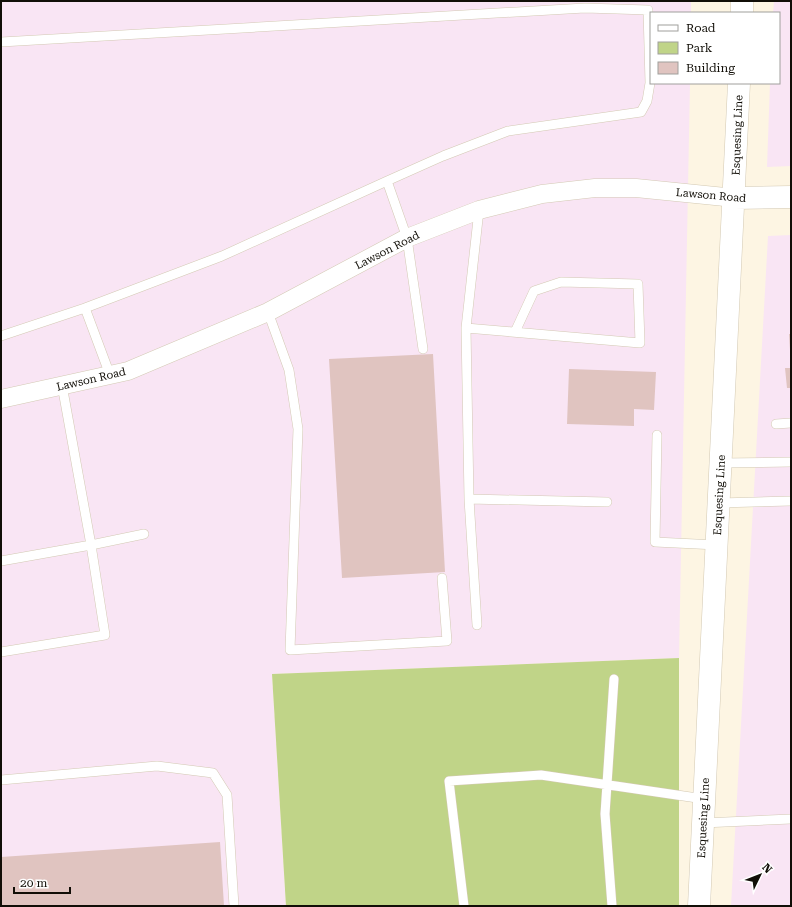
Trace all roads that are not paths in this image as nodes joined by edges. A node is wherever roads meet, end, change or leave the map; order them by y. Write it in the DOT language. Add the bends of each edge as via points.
graph roads {
  1 [pos="742,1"];
  2 [pos="742,12"];
  3 [pos="1,42"];
  4 [pos="739,84"];
  5 [pos="387,181"];
  6 [pos="791,197"];
  7 [pos="735,198"];
  8 [pos="479,210"];
  9 [pos="407,238"];
  10 [pos="85,308"];
  11 [pos="268,312"];
  12 [pos="466,328"];
  13 [pos="515,332"];
  14 [pos="1,336"];
  15 [pos="423,349"];
  16 [pos="110,375"];
  17 [pos="62,385"];
  18 [pos="1,399"];
  19 [pos="791,423"];
  20 [pos="776,424"];
  21 [pos="657,435"];
  22 [pos="791,462"];
  23 [pos="721,463"];
  24 [pos="469,499"];
  25 [pos="791,501"];
  26 [pos="607,502"];
  27 [pos="719,503"];
  28 [pos="144,534"];
  29 [pos="90,545"];
  30 [pos="717,545"];
  31 [pos="1,561"];
  32 [pos="442,578"];
  33 [pos="477,625"];
  34 [pos="1,652"];
  35 [pos="614,679"];
  36 [pos="1,780"];
  37 [pos="608,785"];
  38 [pos="704,799"];
  39 [pos="791,819"];
  40 [pos="703,823"];
  41 [pos="234,906"];
  42 [pos="464,906"];
  43 [pos="612,906"];
  44 [pos="699,906"];
  1 -- 2 [label="street"];
  3 -- 5 [label="lane" via="585,8 648,10 650,83 647,101 641,112 508,131"];
  4 -- 7 [label="street, Esquesing Line"];
  5 -- 9 [label="lane"];
  5 -- 10 [label="lane" via="222,256"];
  6 -- 7 [label="street, Lawson Road"];
  7 -- 8 [label="street, Lawson Road" via="636,188 595,188 542,194"];
  7 -- 23 [label="street, Esquesing Line"];
  8 -- 9 [label="street, Lawson Road"];
  8 -- 12 [label="lane"];
  9 -- 11 [label="street, Lawson Road"];
  9 -- 15 [label="lane"];
  10 -- 14 [label="lane"];
  10 -- 16 [label="lane"];
  11 -- 16 [label="street, Lawson Road" via="128,371"];
  11 -- 32 [label="lane" via="289,370 298,429 290,650 447,641"];
  12 -- 13 [label="lane"];
  12 -- 24 [label="lane"];
  13 -- 13 [label="lane" via="640,343 638,284 561,282 534,291"];
  16 -- 17 [label="street, Lawson Road"];
  17 -- 18 [label="street, Lawson Road"];
  17 -- 29 [label="lane"];
  19 -- 20 [label="lane"];
  21 -- 30 [label="lane" via="655,542"];
  22 -- 23 [label="lane"];
  23 -- 27 [label="street, Esquesing Line"];
  24 -- 26 [label="lane"];
  24 -- 33 [label="lane"];
  25 -- 27 [label="lane"];
  27 -- 30 [label="street, Esquesing Line"];
  28 -- 29 [label="lane"];
  29 -- 31 [label="lane"];
  29 -- 34 [label="lane" via="105,635"];
  30 -- 38 [label="street, Esquesing Line"];
  35 -- 37 [label="lane"];
  36 -- 41 [label="lane" via="157,766 213,773 227,795"];
  37 -- 38 [label="lane"];
  37 -- 42 [label="lane" via="541,775 449,781"];
  37 -- 43 [label="lane" via="606,814"];
  38 -- 40 [label="street, Esquesing Line"];
  39 -- 40 [label="lane"];
  40 -- 44 [label="street, Esquesing Line"];
}
